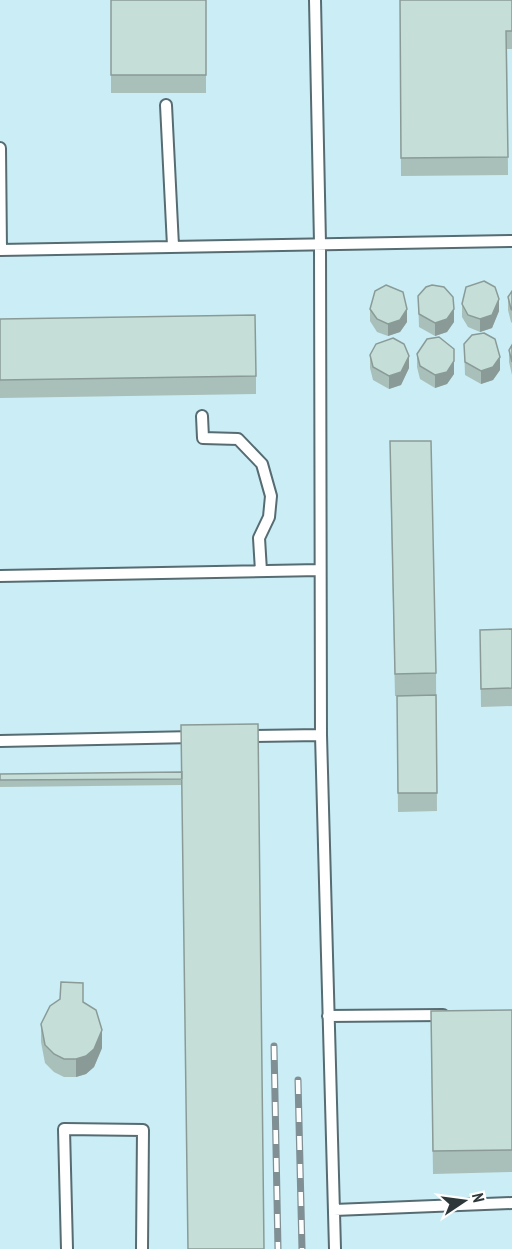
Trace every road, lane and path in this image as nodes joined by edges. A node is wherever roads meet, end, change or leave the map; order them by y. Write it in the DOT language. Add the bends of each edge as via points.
graph roads {
  1 [pos="315,0"];
  2 [pos="166,105"];
  3 [pos="0,148"];
  4 [pos="512,241"];
  5 [pos="320,243"];
  6 [pos="173,246"];
  7 [pos="1,250"];
  8 [pos="202,416"];
  9 [pos="320,570"];
  10 [pos="261,571"];
  11 [pos="0,576"];
  12 [pos="321,735"];
  13 [pos="207,737"];
  14 [pos="230,737"];
  15 [pos="0,741"];
  16 [pos="456,1015"];
  17 [pos="328,1016"];
  18 [pos="512,1203"];
  19 [pos="334,1210"];
  20 [pos="67,1249"];
  21 [pos="142,1249"];
  22 [pos="335,1249"];
  1 -- 5 [label="lane"];
  2 -- 6 [label="lane"];
  3 -- 7 [label="lane"];
  4 -- 5 [label="lane"];
  5 -- 6 [label="lane"];
  5 -- 9 [label="lane"];
  6 -- 7 [label="lane"];
  8 -- 10 [label="lane" via="203,438 238,439 262,464 271,496 269,517 259,538"];
  9 -- 10 [label="lane"];
  9 -- 12 [label="lane"];
  10 -- 11 [label="lane"];
  12 -- 14 [label="lane"];
  12 -- 17 [label="lane"];
  13 -- 15 [label="lane"];
  16 -- 17 [label="lane"];
  17 -- 19 [label="lane"];
  18 -- 19 [label="lane"];
  19 -- 22 [label="lane"];
  20 -- 21 [label="lane" via="64,1129 143,1130"];
}
